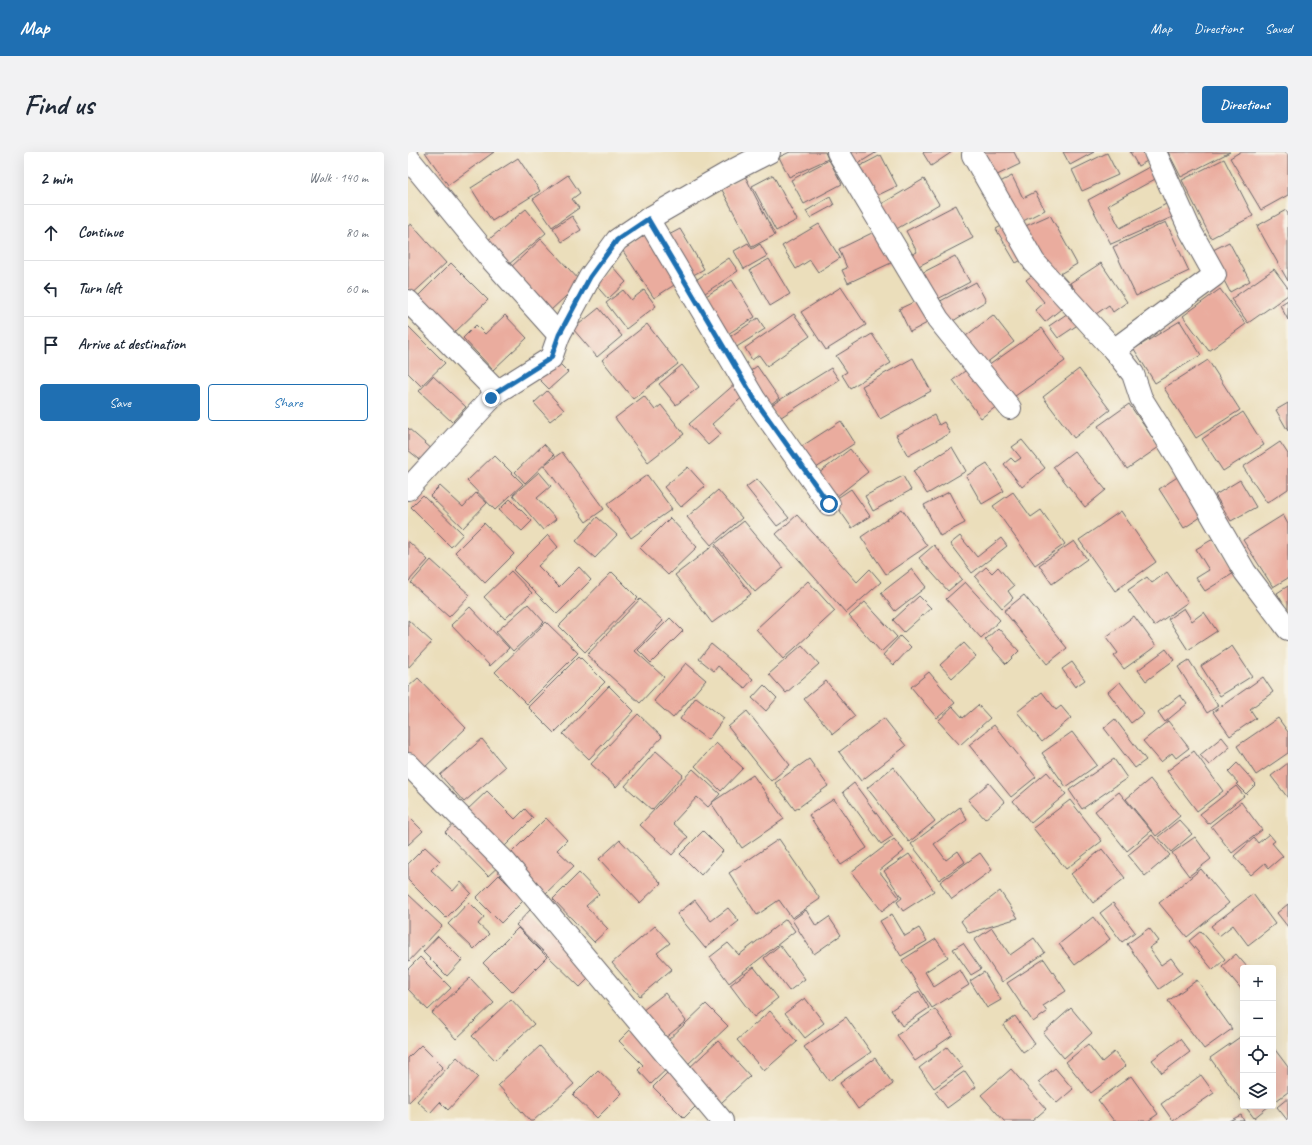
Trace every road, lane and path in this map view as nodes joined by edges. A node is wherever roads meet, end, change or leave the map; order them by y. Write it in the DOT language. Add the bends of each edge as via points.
graph roads {
  1 [pos="769,152"];
  2 [pos="838,152"];
  3 [pos="1155,152"];
  4 [pos="973,155"];
  5 [pos="408,158"];
  6 [pos="648,219"];
  7 [pos="408,301"];
  8 [pos="559,335"];
  9 [pos="1114,350"];
  10 [pos="497,392"];
  11 [pos="1010,408"];
  12 [pos="408,489"];
  13 [pos="829,504"];
  14 [pos="1288,629"];
  15 [pos="408,764"];
  16 [pos="722,1121"];
  1 -- 6 [label="street"];
  2 -- 11 [label="street" via="938,319"];
  3 -- 9 [label="street" via="1191,232 1215,275"];
  4 -- 9 [label="street" via="1034,262"];
  5 -- 8 [label="street" via="488,257"];
  6 -- 8 [label="street" via="617,240 590,277"];
  6 -- 13 [label="street" via="755,400"];
  7 -- 10 [label="street"];
  8 -- 10 [label="street" via="551,358"];
  9 -- 14 [label="street" via="1133,374 1141,398 1245,572"];
  10 -- 12 [label="street"];
  15 -- 16 [label="street" via="506,863"];
}
